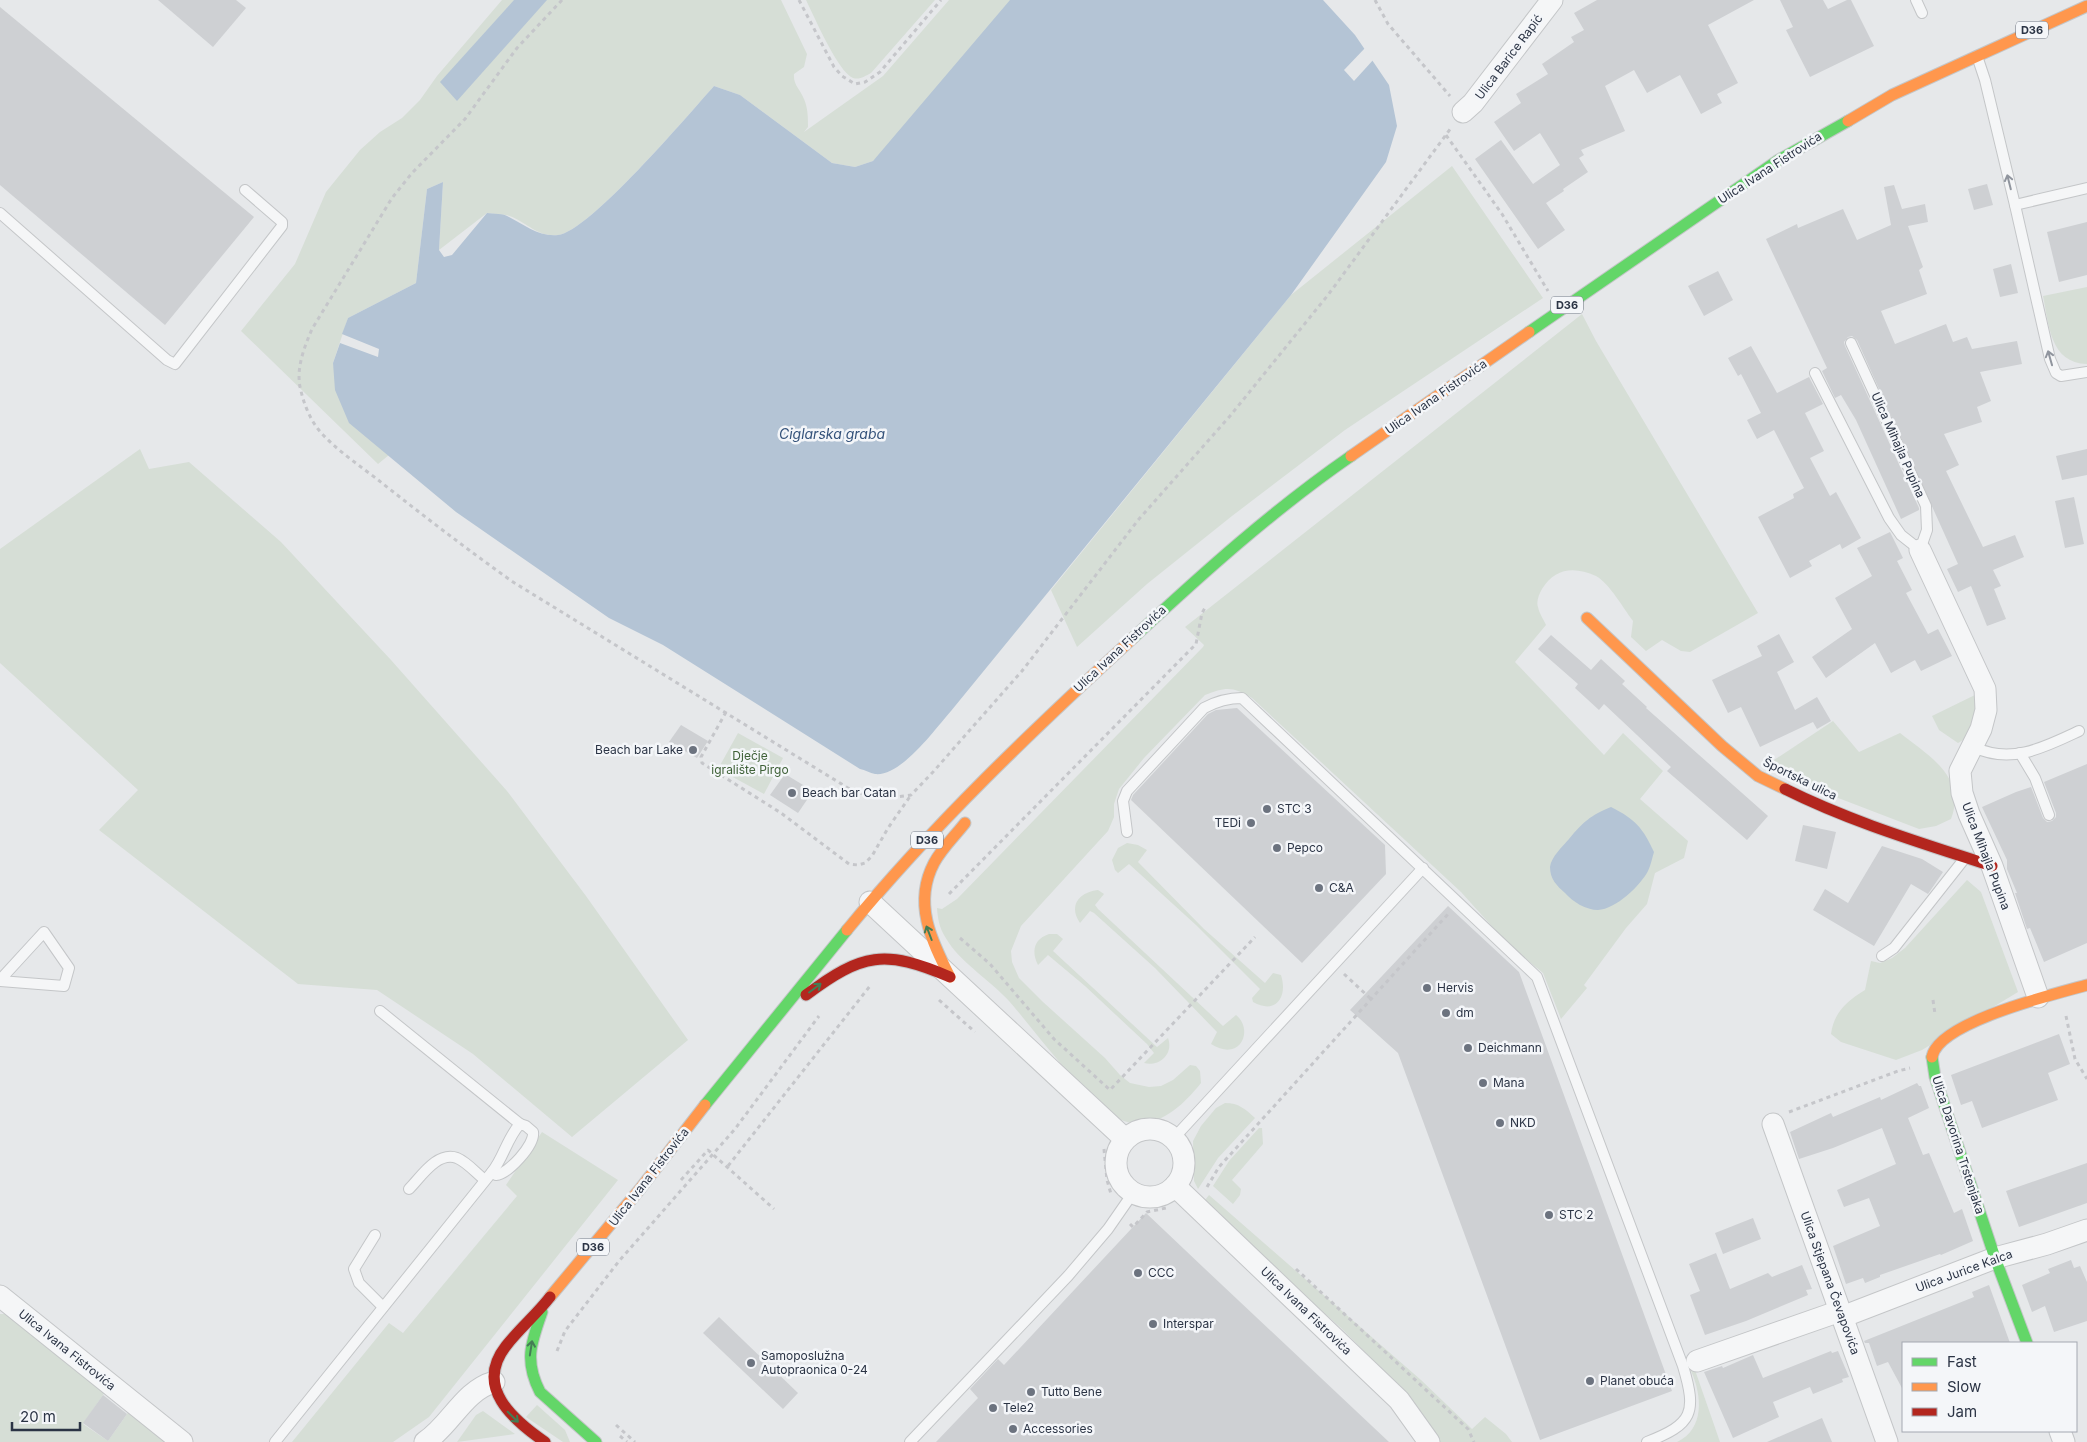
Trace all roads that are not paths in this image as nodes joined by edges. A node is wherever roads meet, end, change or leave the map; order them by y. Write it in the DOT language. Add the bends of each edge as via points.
graph roads {
  1 [pos="1552,0"];
  2 [pos="1916,0"];
  3 [pos="2087,6"];
  4 [pos="1922,13"];
  5 [pos="1977,55"];
  6 [pos="1464,112"];
  7 [pos="2087,188"];
  8 [pos="245,190"];
  9 [pos="2015,205"];
  10 [pos="0,213"];
  11 [pos="1852,343"];
  12 [pos="2087,372"];
  13 [pos="1816,373"];
  14 [pos="1920,550"];
  15 [pos="1587,618"];
  16 [pos="2079,732"];
  17 [pos="1974,747"];
  18 [pos="2020,753"];
  19 [pos="985,778"];
  20 [pos="2049,815"];
  21 [pos="1127,832"];
  22 [pos="1966,858"];
  23 [pos="1992,866"];
  24 [pos="1423,868"];
  25 [pos="870,902"];
  26 [pos="1882,956"];
  27 [pos="950,977"];
  28 [pos="0,981"];
  29 [pos="2087,985"];
  30 [pos="2038,997"];
  31 [pos="380,1011"];
  32 [pos="776,1017"];
  33 [pos="520,1124"];
  34 [pos="1773,1124"];
  35 [pos="1174,1138"];
  36 [pos="1125,1139"];
  37 [pos="488,1176"];
  38 [pos="1175,1186"];
  39 [pos="410,1189"];
  40 [pos="1133,1192"];
  41 [pos="2087,1230"];
  42 [pos="375,1235"];
  43 [pos="1995,1258"];
  44 [pos="0,1296"];
  45 [pos="546,1304"];
  46 [pos="383,1307"];
  47 [pos="1841,1314"];
  48 [pos="2027,1342"];
  49 [pos="1697,1360"];
  50 [pos="502,1382"];
  51 [pos="525,1386"];
  52 [pos="540,1392"];
  53 [pos="182,1442"];
  54 [pos="274,1442"];
  55 [pos="425,1442"];
  56 [pos="545,1442"];
  57 [pos="596,1442"];
  58 [pos="910,1442"];
  59 [pos="1429,1442"];
  60 [pos="1647,1442"];
  61 [pos="1887,1442"];
  1 -- 6 [label="street, Ulica Barice Rapić"];
  2 -- 4 [label="lane"];
  3 -- 5 [label="main road, Ulica Ivana Fistrovića / D36"];
  9 -- 5 [label="lane, one-way"];
  5 -- 19 [label="main road, Ulica Ivana Fistrovića / D36" via="1892,95 1777,161 1322,476 1224,554"];
  7 -- 9 [label="lane"];
  8 -- 10 [label="lane" via="282,222 282,226 175,364"];
  12 -- 9 [label="lane, one-way" via="2061,376 2052,366"];
  11 -- 14 [label="lane, Ulica Mihajla Pupina" via="1926,506 1927,530"];
  13 -- 14 [label="lane, Ulica Mihajla Pupina" via="1889,518 1901,535"];
  14 -- 17 [label="street, Ulica Mihajla Pupina" via="1985,689 1986,710"];
  15 -- 22 [label="main road, Športska ulica" via="1758,776 1811,802"];
  16 -- 18 [label="lane" via="2035,752"];
  17 -- 18 [label="lane" via="1986,753"];
  17 -- 23 [label="street, Ulica Mihajla Pupina" via="1960,771 1962,792"];
  18 -- 20 [label="lane" via="2035,778"];
  19 -- 25 [label="main road, Ulica Ivana Fistrovića / D36"];
  27 -- 19 [label="main road, one-way" via="928,933 924,916 928,876 935,861 966,820"];
  21 -- 24 [label="lane" via="1123,801 1126,791 1204,708 1223,700 1242,698"];
  22 -- 23 [label="main road, Športska ulica"];
  22 -- 26 [label="lane" via="1894,948"];
  23 -- 30 [label="street, Ulica Mihajla Pupina"];
  24 -- 35 [label="lane"];
  24 -- 60 [label="lane" via="1538,977 1683,1366 1690,1397 1686,1419 1673,1431"];
  25 -- 27 [label="street"];
  25 -- 32 [label="main road, Ulica Ivana Fistrovića / D36"];
  32 -- 27 [label="main road, one-way" via="831,976 866,960 905,960"];
  27 -- 36 [label="street"];
  28 -- 28 [label="lane" via="44,932 69,968 64,986"];
  29 -- 30 [label="main road, Ulica Davorina Trstenjaka"];
  30 -- 43 [label="main road, Ulica Davorina Trstenjaka" via="1957,1029 1939,1040 1933,1049 1936,1080"];
  31 -- 33 [label="lane"];
  32 -- 45 [label="main road, Ulica Ivana Fistrovića / D36"];
  33 -- 37 [label="lane" via="512,1132 500,1162"];
  33 -- 37 [label="lane" via="533,1132 533,1140 506,1172"];
  34 -- 47 [label="street, Ulica Stjepana Čevapovića"];
  35 -- 36 [label="street" via="1153,1128 1138,1130"];
  35 -- 38 [label="street" via="1184,1162"];
  36 -- 40 [label="street" via="1116,1157 1116,1168 1119,1178"];
  37 -- 39 [label="lane" via="449,1156 430,1166"];
  37 -- 46 [label="lane"];
  38 -- 40 [label="street" via="1156,1196"];
  38 -- 59 [label="street, Ulica Ivana Fistrovića" via="1399,1400"];
  40 -- 58 [label="lane" via="1108,1230 1068,1276"];
  41 -- 43 [label="street, Ulica Jurice Kalca"];
  42 -- 46 [label="lane" via="354,1269 359,1283"];
  43 -- 47 [label="street, Ulica Jurice Kalca"];
  43 -- 48 [label="main road, Ulica Davorina Trstenjaka"];
  44 -- 53 [label="street, Ulica Ivana Fistrovića"];
  45 -- 50 [label="main road, Ulica Ivana Fistrovića / D36" via="499,1357 495,1370"];
  52 -- 45 [label="main road, D36, one-way" via="534,1381 529,1354"];
  46 -- 54 [label="lane"];
  47 -- 49 [label="street, Ulica Jurice Kalca"];
  47 -- 61 [label="street, Ulica Stjepana Čevapovića"];
  50 -- 55 [label="street" via="485,1384 474,1392"];
  50 -- 56 [label="main road, one-way" via="505,1409"];
  51 -- 52 [label="main road"];
  52 -- 57 [label="main road, D36"];
}
